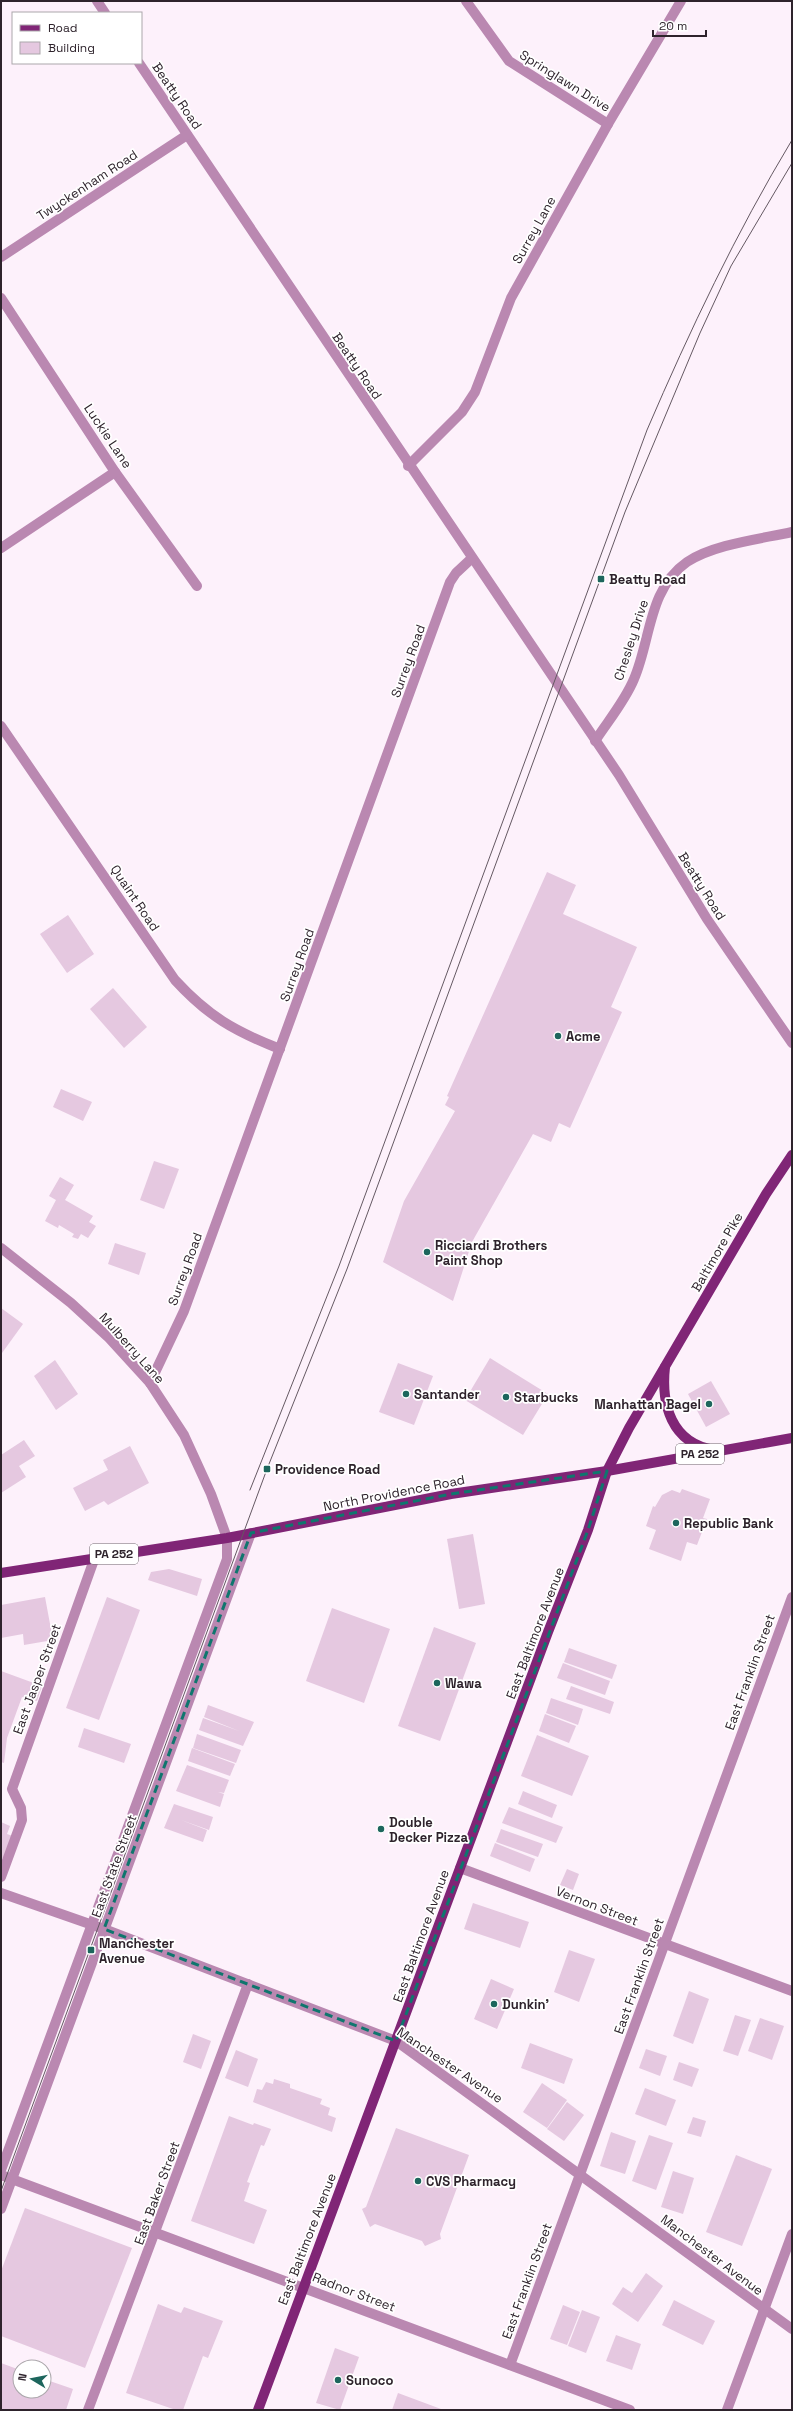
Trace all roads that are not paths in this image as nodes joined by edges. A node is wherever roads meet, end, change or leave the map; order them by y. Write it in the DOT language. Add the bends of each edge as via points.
graph roads {
  1 [pos="97,1"];
  2 [pos="466,1"];
  3 [pos="682,1"];
  4 [pos="104,12"];
  5 [pos="140,64"];
  6 [pos="608,124"];
  7 [pos="187,135"];
  8 [pos="1,257"];
  9 [pos="1,298"];
  10 [pos="408,466"];
  11 [pos="115,472"];
  12 [pos="792,532"];
  13 [pos="1,548"];
  14 [pos="471,559"];
  15 [pos="197,586"];
  16 [pos="1,726"];
  17 [pos="595,741"];
  18 [pos="792,1043"];
  19 [pos="280,1049"];
  20 [pos="792,1155"];
  21 [pos="1,1248"];
  22 [pos="665,1363"];
  23 [pos="150,1383"];
  24 [pos="792,1438"];
  25 [pos="720,1451"];
  26 [pos="607,1471"];
  27 [pos="251,1533"];
  28 [pos="227,1538"];
  29 [pos="95,1557"];
  30 [pos="1,1573"];
  31 [pos="792,1597"];
  32 [pos="460,1868"];
  33 [pos="1,1877"];
  34 [pos="1,1893"];
  35 [pos="98,1927"];
  36 [pos="664,1945"];
  37 [pos="248,1984"];
  38 [pos="792,1991"];
  39 [pos="396,2041"];
  40 [pos="1,2170"];
  41 [pos="580,2173"];
  42 [pos="1,2175"];
  43 [pos="12,2179"];
  44 [pos="1,2209"];
  45 [pos="156,2233"];
  46 [pos="792,2234"];
  47 [pos="303,2287"];
  48 [pos="764,2310"];
  49 [pos="792,2329"];
  50 [pos="510,2365"];
  51 [pos="88,2410"];
  52 [pos="258,2410"];
  53 [pos="630,2410"];
  54 [pos="727,2410"];
  1 -- 4 [label="street"];
  2 -- 6 [label="street, Springlawn Drive" via="508,61"];
  3 -- 6 [label="street, Surrey Lane"];
  5 -- 7 [label="street, Beatty Road"];
  6 -- 10 [label="street, Surrey Lane" via="511,298 475,392 462,412"];
  7 -- 8 [label="street, Twyckenham Road"];
  7 -- 10 [label="street, Beatty Road"];
  9 -- 11 [label="street, Luckie Lane"];
  10 -- 14 [label="street, Beatty Road"];
  11 -- 13 [label="street"];
  11 -- 15 [label="street, Luckie Lane"];
  12 -- 17 [label="street, Chesley Drive" via="703,555 687,562 674,573 651,616 634,680"];
  14 -- 17 [label="street, Beatty Road"];
  14 -- 19 [label="street, Surrey Road" via="450,582"];
  16 -- 19 [label="street, Quaint Road" via="175,980 196,1003 219,1020 240,1033"];
  17 -- 18 [label="street, Beatty Road" via="619,775 707,919"];
  19 -- 23 [label="street, Surrey Road" via="184,1311"];
  20 -- 22 [label="main road, Baltimore Pike"];
  21 -- 23 [label="street, Mulberry Lane" via="71,1302 108,1337"];
  22 -- 25 [label="main road" via="663,1389 666,1405 676,1427 702,1448"];
  22 -- 26 [label="main road, Baltimore Pike"];
  23 -- 28 [label="street, Mulberry Lane" via="184,1435 211,1494"];
  24 -- 25 [label="main road, North Providence Road / PA 252"];
  25 -- 26 [label="main road, North Providence Road / PA 252"];
  26 -- 27 [label="main road, North Providence Road / PA 252" via="451,1494"];
  26 -- 32 [label="main road, East Baltimore Avenue" via="588,1530"];
  27 -- 28 [label="main road, North Providence Road / PA 252"];
  27 -- 35 [label="street, East State Street"];
  28 -- 29 [label="main road, North Providence Road / PA 252"];
  28 -- 35 [label="street, East State Street" via="227,1559"];
  29 -- 30 [label="main road, North Providence Road / PA 252"];
  29 -- 33 [label="street, East Jasper Street" via="12,1788 21,1808 22,1820"];
  31 -- 36 [label="street, East Franklin Street"];
  32 -- 36 [label="street, Vernon Street"];
  32 -- 39 [label="main road, East Baltimore Avenue"];
  34 -- 35 [label="street, Manchester Avenue"];
  35 -- 37 [label="street, Manchester Avenue"];
  35 -- 40 [label="street, East State Street"];
  35 -- 43 [label="street, East State Street"];
  36 -- 38 [label="street, Vernon Street"];
  36 -- 41 [label="street, East Franklin Street"];
  37 -- 39 [label="street, Manchester Avenue"];
  37 -- 45 [label="street, East Baker Street"];
  39 -- 41 [label="street, Manchester Avenue"];
  39 -- 47 [label="main road, East Baltimore Avenue"];
  41 -- 48 [label="street, Manchester Avenue"];
  41 -- 50 [label="street, East Franklin Street"];
  42 -- 43 [label="street, Radnor Street"];
  43 -- 44 [label="street, East State Street"];
  43 -- 45 [label="street, Radnor Street"];
  45 -- 47 [label="street, Radnor Street"];
  45 -- 51 [label="street, East Baker Street"];
  46 -- 48 [label="street"];
  47 -- 50 [label="street, Radnor Street"];
  47 -- 52 [label="main road, East Baltimore Avenue"];
  48 -- 49 [label="street, Manchester Avenue"];
  48 -- 54 [label="street"];
  50 -- 53 [label="street, Radnor Street"];
}
